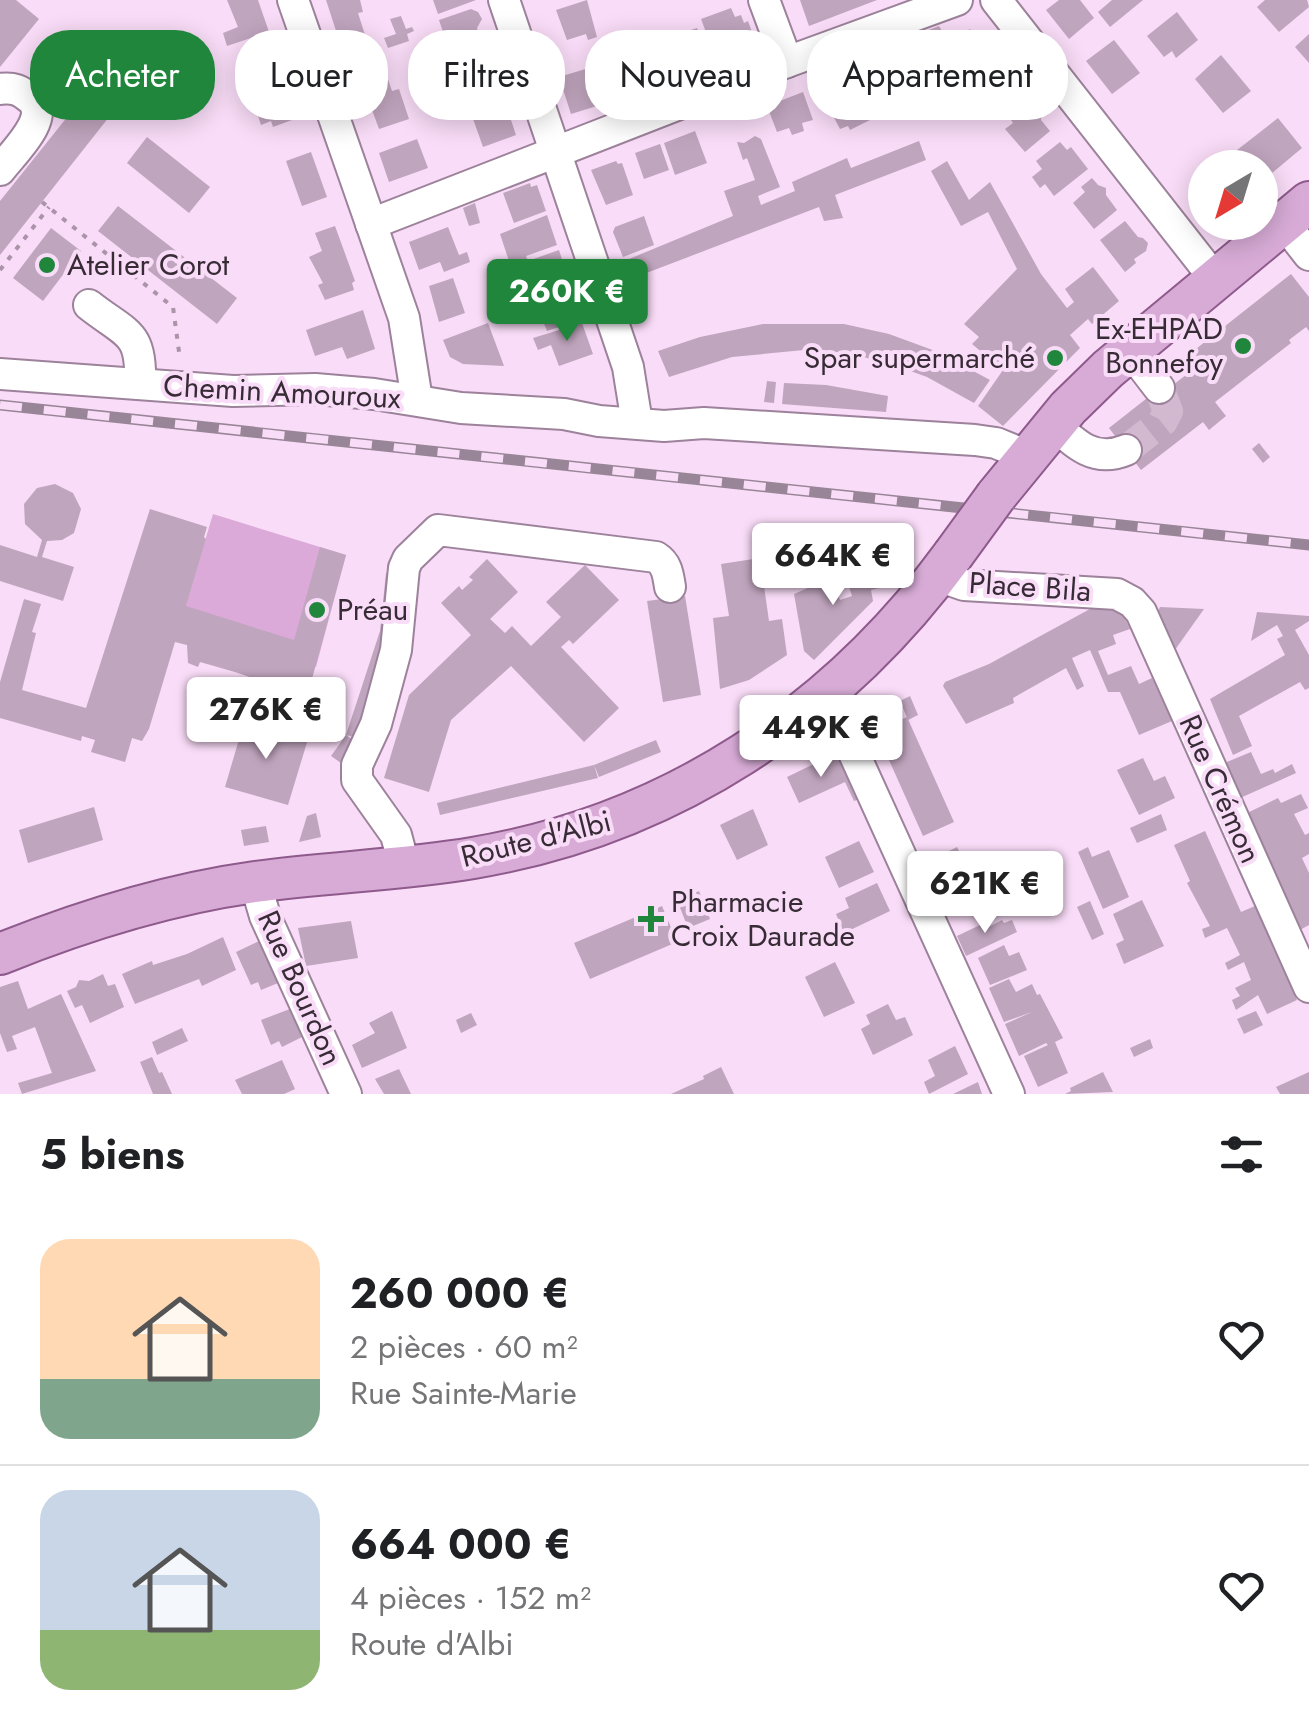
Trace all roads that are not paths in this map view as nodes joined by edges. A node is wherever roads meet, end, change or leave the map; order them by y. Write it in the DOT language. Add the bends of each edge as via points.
graph roads {
  1 [pos="293,0"];
  2 [pos="504,0"];
  3 [pos="764,0"];
  4 [pos="957,0"];
  5 [pos="996,0"];
  6 [pos="775,30"];
  7 [pos="787,62"];
  8 [pos="0,90"];
  9 [pos="640,120"];
  10 [pos="556,153"];
  11 [pos="0,170"];
  12 [pos="1296,212"];
  13 [pos="371,224"];
  14 [pos="1309,255"];
  15 [pos="1214,279"];
  16 [pos="89,305"];
  17 [pos="1130,350"];
  18 [pos="0,374"];
  19 [pos="140,384"];
  20 [pos="1160,388"];
  21 [pos="417,400"];
  22 [pos="636,415"];
  23 [pos="1054,424"];
  24 [pos="1126,450"];
  25 [pos="1011,478"];
  26 [pos="946,565"];
  27 [pos="670,587"];
  28 [pos="1123,596"];
  29 [pos="827,694"];
  30 [pos="404,866"];
  31 [pos="256,882"];
  32 [pos="0,954"];
  33 [pos="1309,987"];
  34 [pos="346,1094"];
  35 [pos="1010,1094"];
  1 -- 13 [label="street"];
  2 -- 10 [label="street"];
  3 -- 6 [label="street"];
  4 -- 7 [label="street"];
  5 -- 15 [label="street"];
  8 -- 11 [label="street" via="15,89 38,112"];
  9 -- 10 [label="street"];
  10 -- 13 [label="street"];
  10 -- 22 [label="street" via="628,366"];
  12 -- 14 [label="street"];
  12 -- 15 [label="main road, Route d'Albi"];
  13 -- 21 [label="street" via="404,318"];
  15 -- 17 [label="main road, Route d'Albi"];
  16 -- 19 [label="street" via="136,342"];
  17 -- 20 [label="street"];
  17 -- 23 [label="main road, Route d'Albi"];
  18 -- 19 [label="street, Chemin Amouroux"];
  19 -- 21 [label="street, Chemin Amouroux" via="315,389"];
  21 -- 22 [label="street, Chemin Amouroux"];
  22 -- 25 [label="street, Chemin Amouroux" via="664,426 986,442"];
  23 -- 24 [label="street" via="1093,454"];
  23 -- 25 [label="main road, Route d'Albi"];
  25 -- 26 [label="main road, Route d'Albi, bridge"];
  26 -- 28 [label="street, Place Bila" via="964,586"];
  26 -- 29 [label="main road, Route d'Albi" via="888,636"];
  27 -- 30 [label="street" via="656,557 438,530 408,559 396,650 358,765 358,780 396,835"];
  28 -- 33 [label="street, Rue Crémon" via="1141,612"];
  29 -- 30 [label="main road, Route d'Albi" via="746,755 645,809 536,845"];
  29 -- 35 [label="street"];
  30 -- 31 [label="main road, Route d'Albi"];
  31 -- 32 [label="main road, Route d'Albi" via="103,917"];
  31 -- 34 [label="street, Rue Bourdon" via="265,916"];
}
